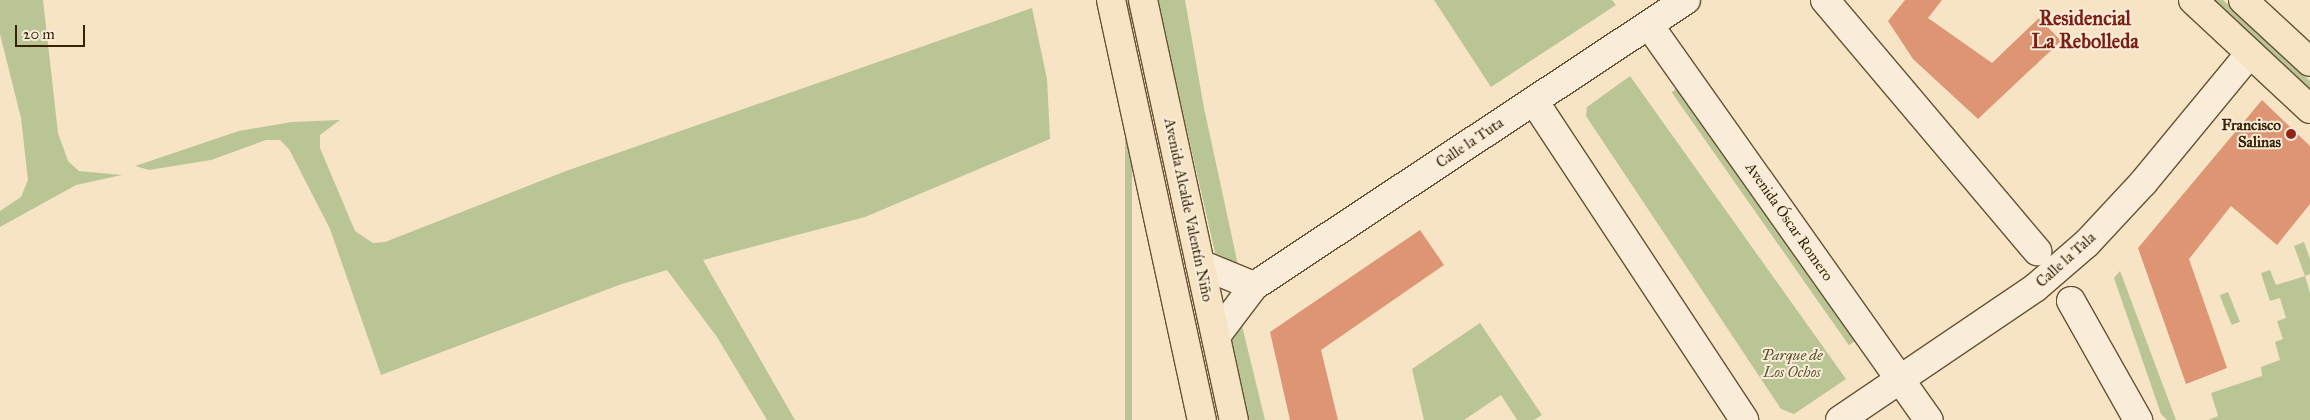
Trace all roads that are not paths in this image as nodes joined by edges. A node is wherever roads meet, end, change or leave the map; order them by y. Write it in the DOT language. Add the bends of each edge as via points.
graph roads {
  1 [pos="1111,0"];
  2 [pos="1143,0"];
  3 [pos="1686,0"];
  4 [pos="1825,0"];
  5 [pos="2193,0"];
  6 [pos="2243,0"];
  7 [pos="1649,24"];
  8 [pos="2250,53"];
  9 [pos="2310,62"];
  10 [pos="1534,101"];
  11 [pos="2310,108"];
  12 [pos="2037,251"];
  13 [pos="1200,264"];
  14 [pos="1254,286"];
  15 [pos="2071,301"];
  16 [pos="1216,336"];
  17 [pos="1901,380"];
  18 [pos="1202,420"];
  19 [pos="1234,420"];
  20 [pos="1744,420"];
  21 [pos="1840,420"];
  22 [pos="1929,420"];
  23 [pos="2138,420"];
  1 -- 18 [label="main road, Avenida Alcalde Valentín Niño"];
  2 -- 13 [label="main road, Avenida Alcalde Valentín Niño"];
  3 -- 7 [label="street, Calle la Tuta"];
  4 -- 12 [label="street"];
  5 -- 8 [label="main road"];
  6 -- 9 [label="main road"];
  7 -- 10 [label="street, Calle la Tuta"];
  7 -- 17 [label="street, Avenida Óscar Romero"];
  8 -- 11 [label="main road"];
  8 -- 17 [label="street, Calle la Tala" via="2143,183 2087,243 2035,288"];
  10 -- 14 [label="street, Calle la Tuta"];
  10 -- 20 [label="street"];
  13 -- 14 [label="street"];
  13 -- 16 [label="main road, Avenida Alcalde Valentín Niño"];
  14 -- 16 [label="street, Calle la Tuta"];
  15 -- 23 [label="street"];
  16 -- 19 [label="main road, Avenida Alcalde Valentín Niño"];
  17 -- 21 [label="street, Calle la Tala"];
  17 -- 22 [label="street, Avenida Óscar Romero"];
}
